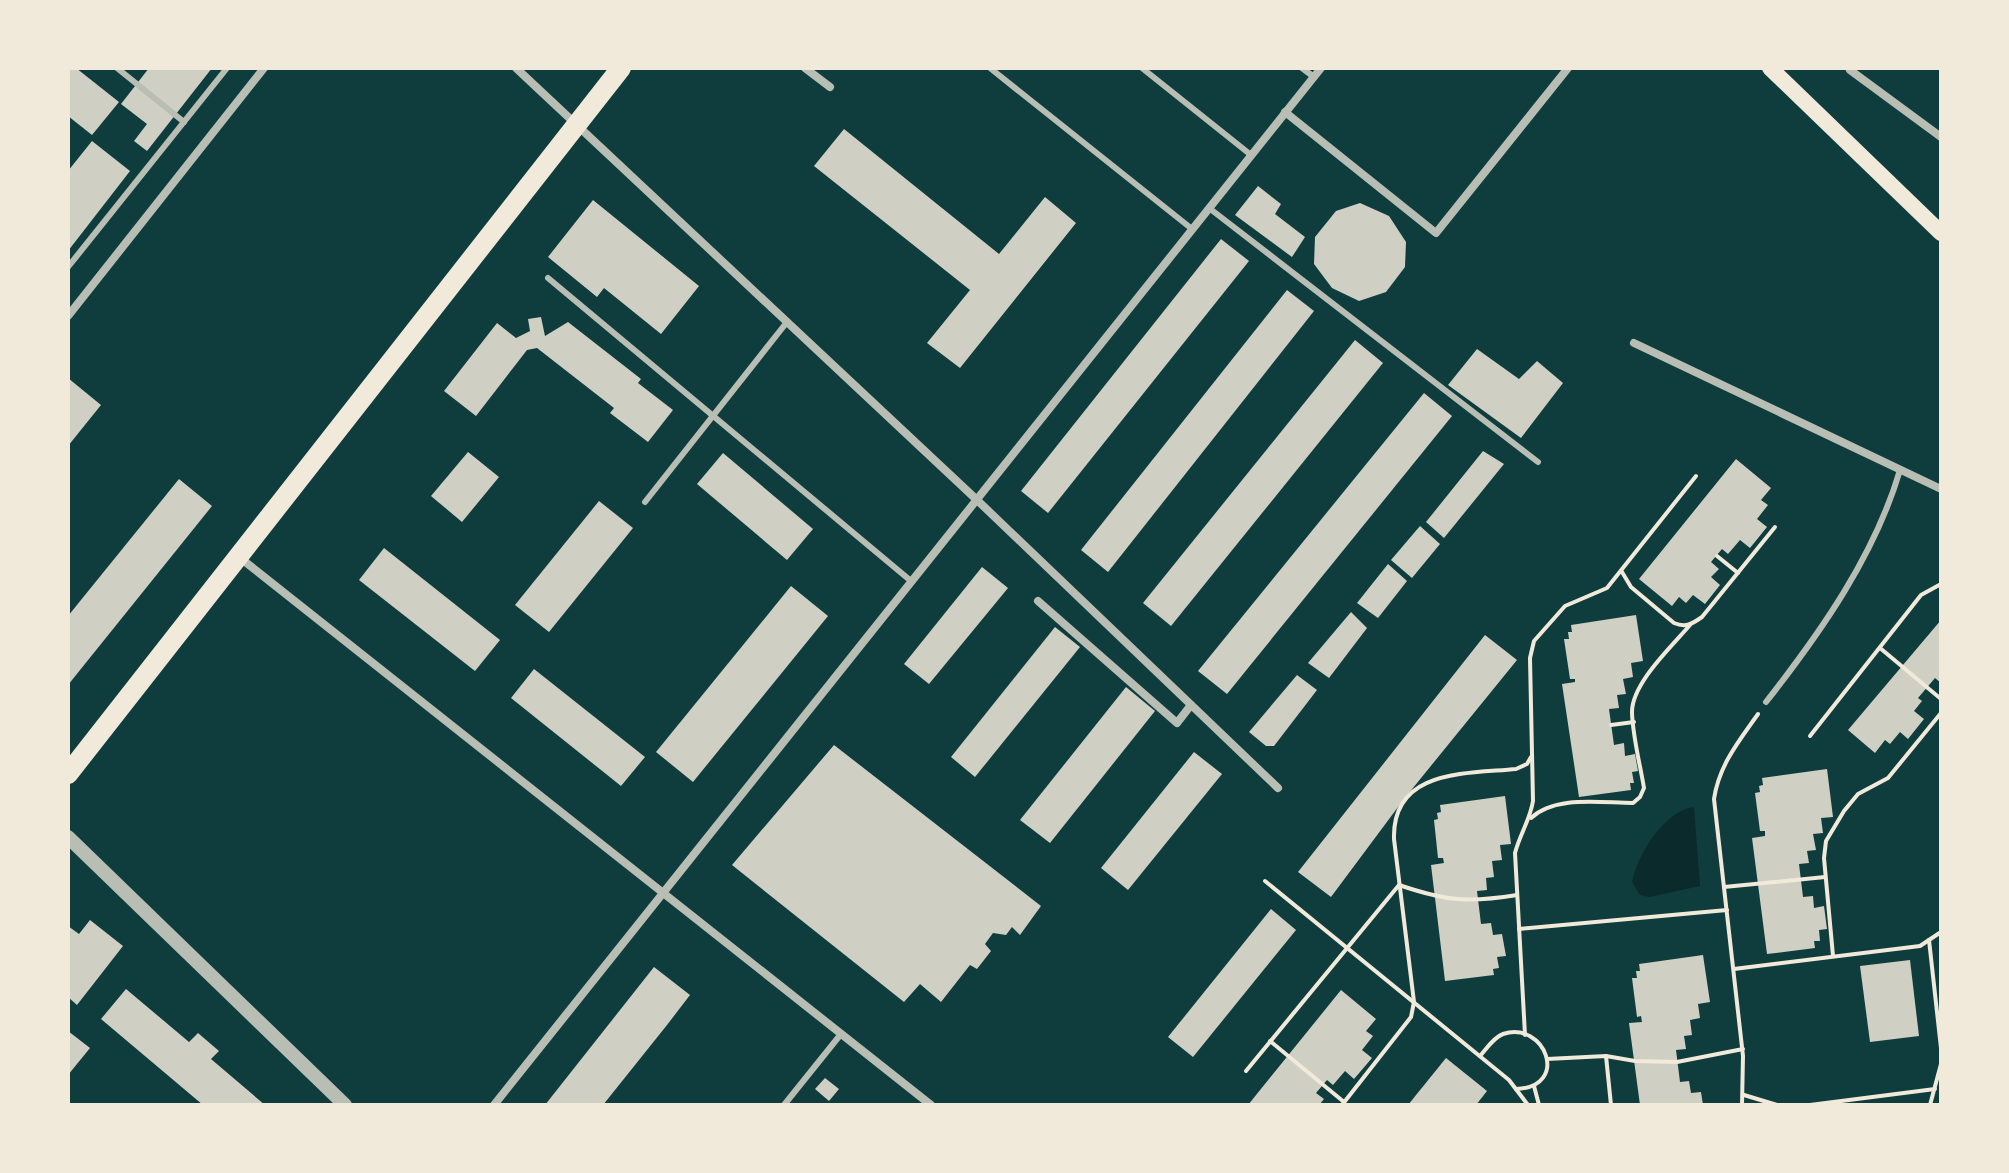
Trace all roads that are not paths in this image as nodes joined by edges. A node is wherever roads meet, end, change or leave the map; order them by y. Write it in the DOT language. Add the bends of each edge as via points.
graph roads {
  1 [pos="117,68"];
  2 [pos="227,68"];
  3 [pos="264,68"];
  4 [pos="516,68"];
  5 [pos="621,68"];
  6 [pos="805,68"];
  7 [pos="990,68"];
  8 [pos="1142,68"];
  9 [pos="1302,68"];
  10 [pos="1321,68"];
  11 [pos="1568,68"];
  12 [pos="1770,68"];
  13 [pos="1850,70"];
  14 [pos="1314,77"];
  15 [pos="830,87"];
  16 [pos="1285,112"];
  17 [pos="184,122"];
  18 [pos="576,125"];
  19 [pos="1941,137"];
  20 [pos="1251,155"];
  21 [pos="1209,208"];
  22 [pos="1192,229"];
  23 [pos="1941,233"];
  24 [pos="68,267"];
  25 [pos="548,278"];
  26 [pos="68,316"];
  27 [pos="787,322"];
  28 [pos="1634,343"];
  29 [pos="711,415"];
  30 [pos="1538,462"];
  31 [pos="1900,470"];
  32 [pos="1941,489"];
  33 [pos="977,500"];
  34 [pos="645,502"];
  35 [pos="238,556"];
  36 [pos="911,581"];
  37 [pos="1038,601"];
  38 [pos="1766,702"];
  39 [pos="1191,705"];
  40 [pos="68,774"];
  41 [pos="1278,788"];
  42 [pos="68,837"];
  43 [pos="663,893"];
  44 [pos="841,1034"];
  45 [pos="345,1105"];
  46 [pos="494,1105"];
  47 [pos="784,1105"];
  48 [pos="931,1105"];
  1 -- 17 [label="lane"];
  2 -- 17 [label="lane"];
  3 -- 26 [label="street"];
  4 -- 18 [label="street"];
  5 -- 18 [label="main road"];
  6 -- 15 [label="street"];
  7 -- 22 [label="lane"];
  8 -- 20 [label="lane"];
  9 -- 14 [label="lane"];
  10 -- 14 [label="street"];
  11 -- 16 [label="street" via="1436,233"];
  12 -- 23 [label="main road"];
  13 -- 19 [label="street"];
  14 -- 16 [label="street"];
  16 -- 20 [label="street"];
  17 -- 24 [label="lane"];
  18 -- 27 [label="street"];
  18 -- 35 [label="main road"];
  20 -- 21 [label="street"];
  21 -- 22 [label="street"];
  21 -- 30 [label="lane"];
  22 -- 33 [label="street"];
  25 -- 29 [label="lane"];
  27 -- 29 [label="lane"];
  27 -- 33 [label="street"];
  28 -- 31 [label="street"];
  29 -- 34 [label="lane"];
  29 -- 36 [label="lane"];
  31 -- 32 [label="street"];
  31 -- 38 [label="lane" via="1888,510 1862,562"];
  33 -- 36 [label="street"];
  33 -- 39 [label="street"];
  35 -- 40 [label="main road"];
  35 -- 43 [label="street"];
  36 -- 43 [label="street"];
  37 -- 39 [label="street" via="1177,723"];
  39 -- 41 [label="street"];
  42 -- 45 [label="street"];
  43 -- 44 [label="street"];
  43 -- 46 [label="street"];
  44 -- 47 [label="lane"];
  44 -- 48 [label="street"];
}
